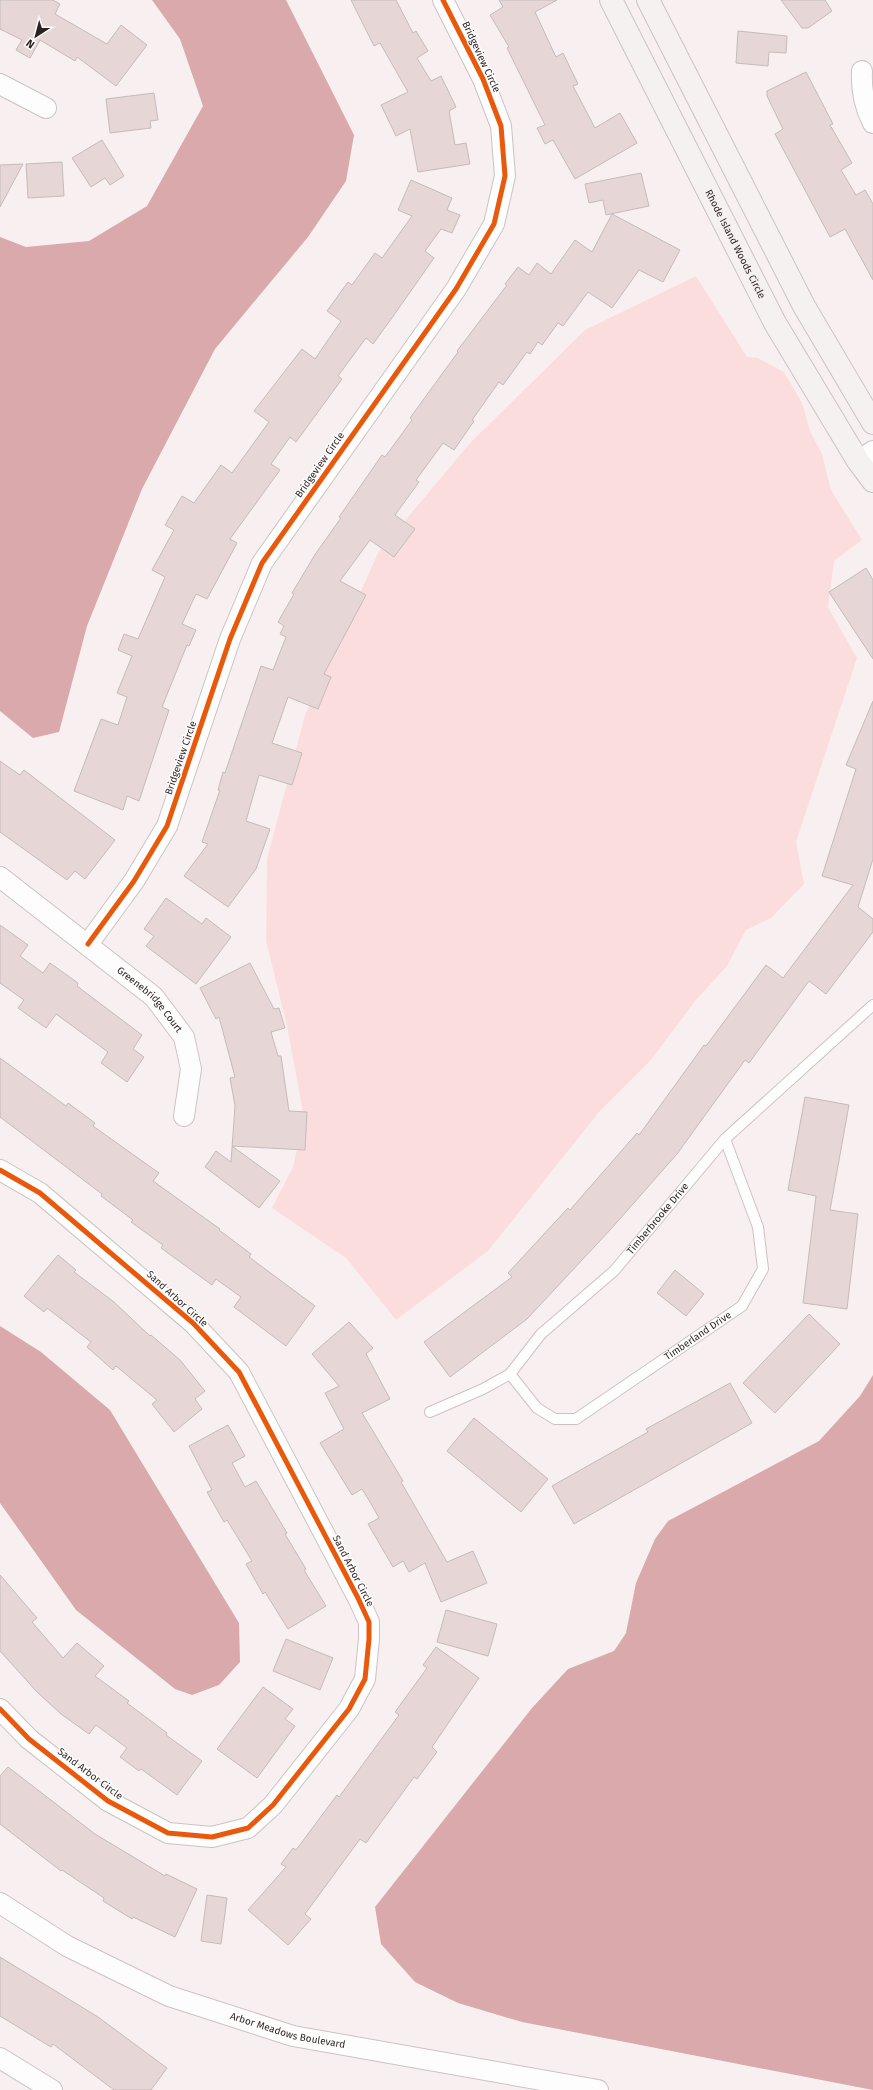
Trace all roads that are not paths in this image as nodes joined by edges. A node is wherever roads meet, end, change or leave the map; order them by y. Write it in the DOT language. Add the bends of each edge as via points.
graph roads {
  1 [pos="443,0"];
  2 [pos="610,0"];
  3 [pos="648,0"];
  4 [pos="862,71"];
  5 [pos="0,84"];
  6 [pos="46,108"];
  7 [pos="873,123"];
  8 [pos="873,423"];
  9 [pos="866,456"];
  10 [pos="873,481"];
  11 [pos="0,877"];
  12 [pos="88,944"];
  13 [pos="873,1005"];
  14 [pos="184,1116"];
  15 [pos="725,1139"];
  16 [pos="0,1170"];
  17 [pos="510,1374"];
  18 [pos="430,1412"];
  19 [pos="0,1709"];
  20 [pos="0,1903"];
  21 [pos="0,2058"];
  22 [pos="52,2090"];
  23 [pos="598,2090"];
  1 -- 12 [label="street, Bridgeview Circle" via="483,79 501,126 505,176 494,224 456,289 262,562 230,638 168,826 134,881"];
  2 -- 9 [label="street, Rhode Island Woods Circle" via="775,323"];
  3 -- 8 [label="street" via="804,306"];
  4 -- 7 [label="street" via="862,93"];
  5 -- 6 [label="street"];
  9 -- 10 [label="street, Rhode Island Woods Circle"];
  11 -- 12 [label="street"];
  12 -- 14 [label="street, Greenebridge Court" via="154,997 184,1037 191,1069"];
  13 -- 15 [label="lane, Timberbrooke Drive"];
  15 -- 17 [label="lane, Timberbrooke Drive" via="614,1271 541,1334"];
  15 -- 17 [label="lane, Timberland Drive" via="758,1226 763,1269 742,1306 576,1419 556,1419 537,1408"];
  16 -- 19 [label="street, Sand Arbor Circle" via="40,1192 193,1323 239,1372 358,1598 369,1622 369,1639 365,1679 350,1709 273,1805 248,1828 212,1837 168,1833 108,1801 29,1739"];
  17 -- 18 [label="lane, Timberbrooke Drive" via="484,1389"];
  20 -- 23 [label="street, Arbor Meadows Boulevard" via="67,1946 169,1996 293,2036"];
  21 -- 22 [label="street"];
}
